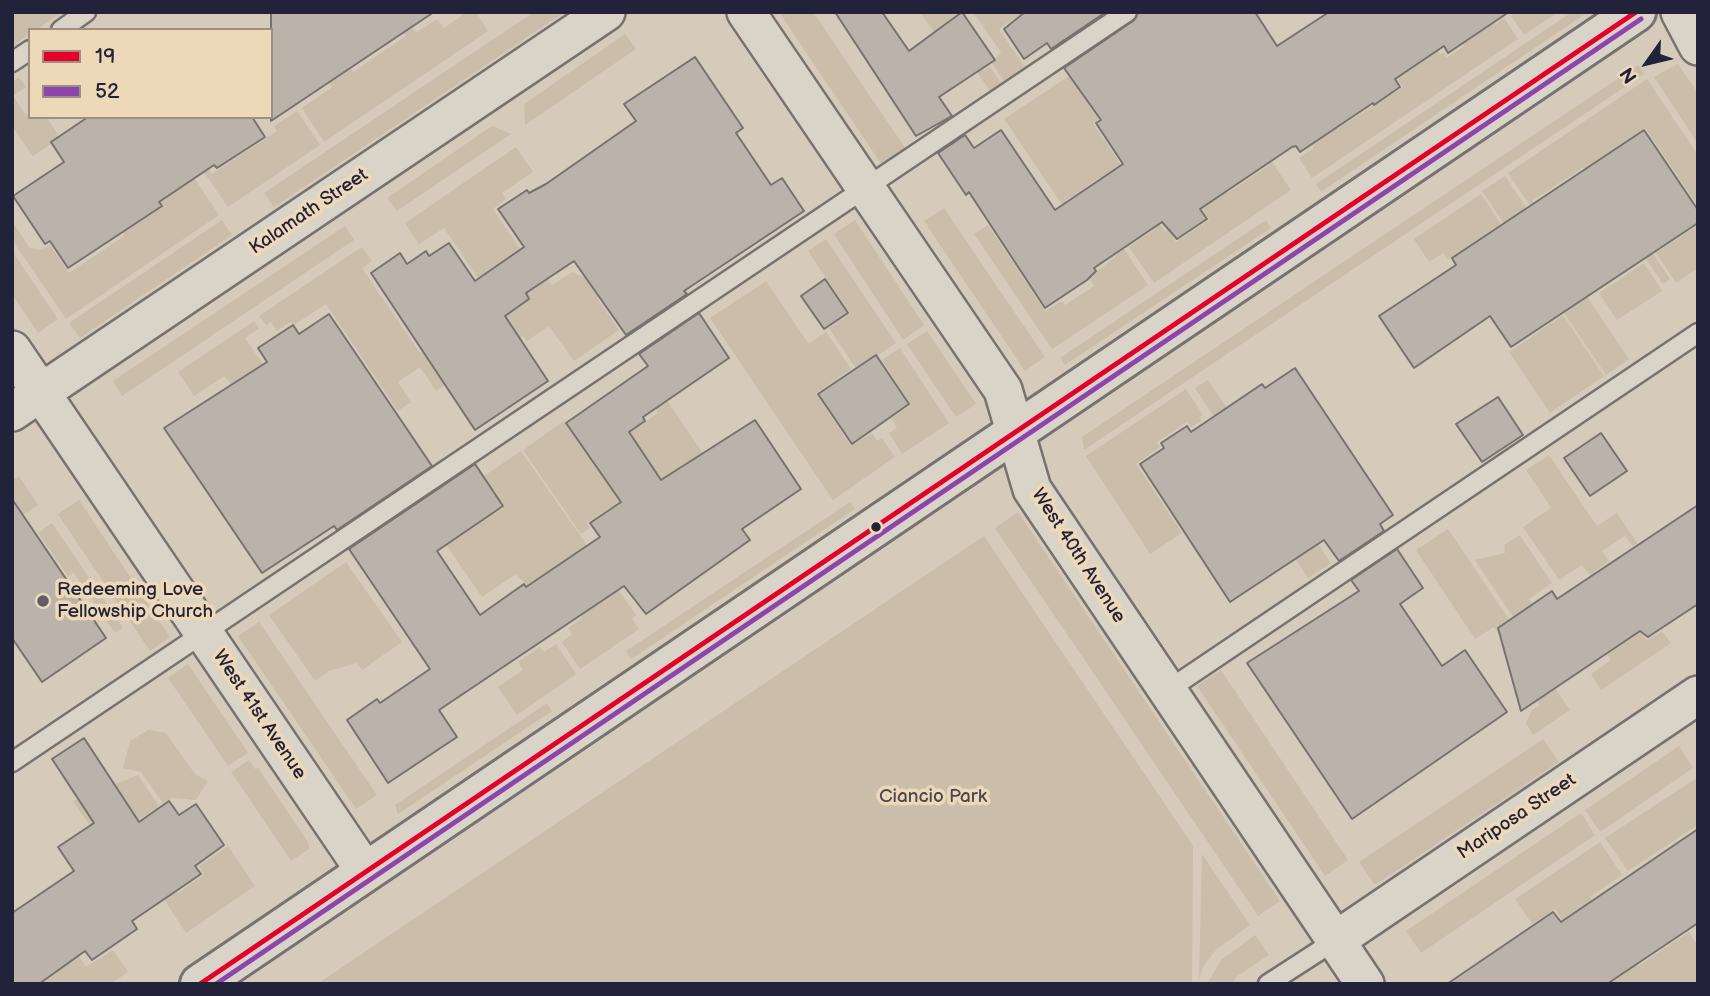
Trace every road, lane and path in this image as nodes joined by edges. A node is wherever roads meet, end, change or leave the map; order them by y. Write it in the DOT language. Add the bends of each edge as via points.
graph roads {
  1 [pos="86,12"];
  2 [pos="606,12"];
  3 [pos="746,12"];
  4 [pos="1127,12"];
  5 [pos="1636,12"];
  6 [pos="1680,12"];
  7 [pos="64,28"];
  8 [pos="1698,46"];
  9 [pos="28,52"];
  10 [pos="12,62"];
  11 [pos="866,188"];
  12 [pos="1698,333"];
  13 [pos="12,350"];
  14 [pos="27,402"];
  15 [pos="1015,432"];
  16 [pos="204,633"];
  17 [pos="1168,690"];
  18 [pos="1698,695"];
  19 [pos="12,762"];
  20 [pos="365,871"];
  21 [pos="1336,940"];
  22 [pos="200,984"];
  23 [pos="1268,984"];
  24 [pos="1365,984"];
  1 -- 7 [label="lane"];
  2 -- 14 [label="street, Kalamath Street"];
  3 -- 11 [label="street, West 40th Avenue"];
  4 -- 11 [label="lane"];
  5 -- 15 [label="street"];
  6 -- 8 [label="street"];
  9 -- 10 [label="lane"];
  11 -- 15 [label="street, West 40th Avenue" via="1003,390"];
  11 -- 16 [label="lane"];
  12 -- 17 [label="lane"];
  13 -- 14 [label="street, West 41st Avenue"];
  14 -- 16 [label="street, West 41st Avenue"];
  15 -- 17 [label="street, West 40th Avenue" via="1032,489"];
  15 -- 20 [label="street"];
  16 -- 19 [label="lane"];
  16 -- 20 [label="street, West 41st Avenue"];
  17 -- 21 [label="street, West 40th Avenue"];
  18 -- 21 [label="street, Mariposa Street"];
  20 -- 22 [label="street"];
  21 -- 23 [label="lane"];
  21 -- 24 [label="street, West 40th Avenue"];
}
